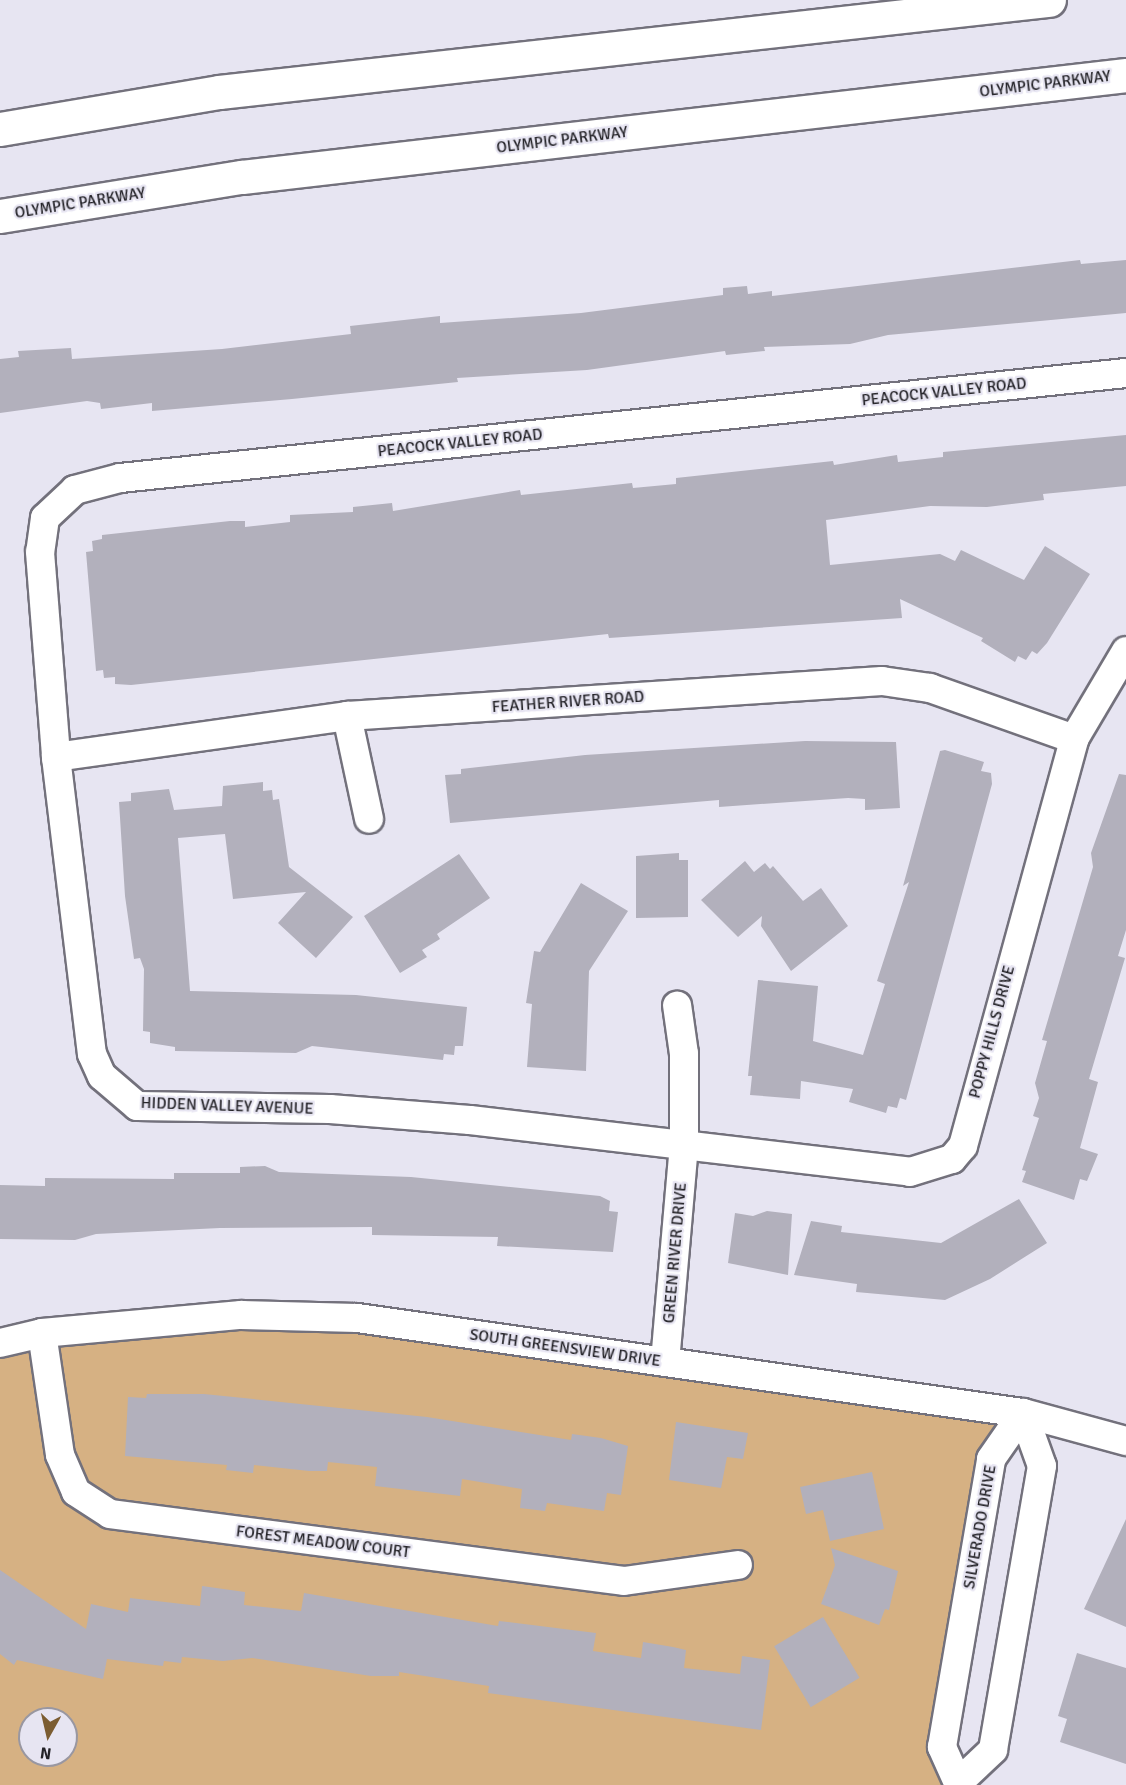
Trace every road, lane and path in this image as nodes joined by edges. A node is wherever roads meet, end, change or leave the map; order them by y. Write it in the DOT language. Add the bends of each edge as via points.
graph roads {
  1 [pos="1049,0"];
  2 [pos="1126,75"];
  3 [pos="0,129"];
  4 [pos="0,216"];
  5 [pos="1126,373"];
  6 [pos="1126,651"];
  7 [pos="347,716"];
  8 [pos="1074,738"];
  9 [pos="56,757"];
  10 [pos="369,819"];
  11 [pos="677,1005"];
  12 [pos="684,1143"];
  13 [pos="42,1333"];
  14 [pos="0,1343"];
  15 [pos="665,1362"];
  16 [pos="1023,1413"];
  17 [pos="1126,1441"];
  18 [pos="738,1565"];
  19 [pos="963,1784"];
  1 -- 3 [label="main road" via="219,92"];
  2 -- 4 [label="main road, OLYMPIC PARKWAY" via="242,177"];
  5 -- 9 [label="street, PEACOCK VALLEY ROAD" via="94,483 75,490 45,518 42,541"];
  6 -- 8 [label="street, POPPY HILLS DRIVE"];
  7 -- 8 [label="street, FEATHER RIVER ROAD" via="882,681 930,688"];
  7 -- 9 [label="street, FEATHER RIVER ROAD"];
  7 -- 10 [label="street"];
  8 -- 12 [label="street, POPPY HILLS DRIVE" via="963,1146 952,1159 910,1172"];
  9 -- 12 [label="street, HIDDEN VALLEY AVENUE" via="92,1054 102,1076 137,1106 330,1109"];
  11 -- 12 [label="street, GREEN RIVER DRIVE" via="684,1054"];
  12 -- 15 [label="street, GREEN RIVER DRIVE"];
  13 -- 14 [label="street, SOUTH GREENSVIEW DRIVE"];
  13 -- 15 [label="street, SOUTH GREENSVIEW DRIVE" via="241,1315 357,1318"];
  13 -- 18 [label="street, FOREST MEADOW COURT" via="60,1455 76,1492 110,1515 624,1581"];
  15 -- 16 [label="street, SOUTH GREENSVIEW DRIVE"];
  16 -- 17 [label="street, SOUTH GREENSVIEW DRIVE"];
  16 -- 19 [label="street, SILVERADO DRIVE" via="1042,1466 993,1750"];
  16 -- 19 [label="street, SILVERADO DRIVE" via="991,1459 942,1748"];
}
